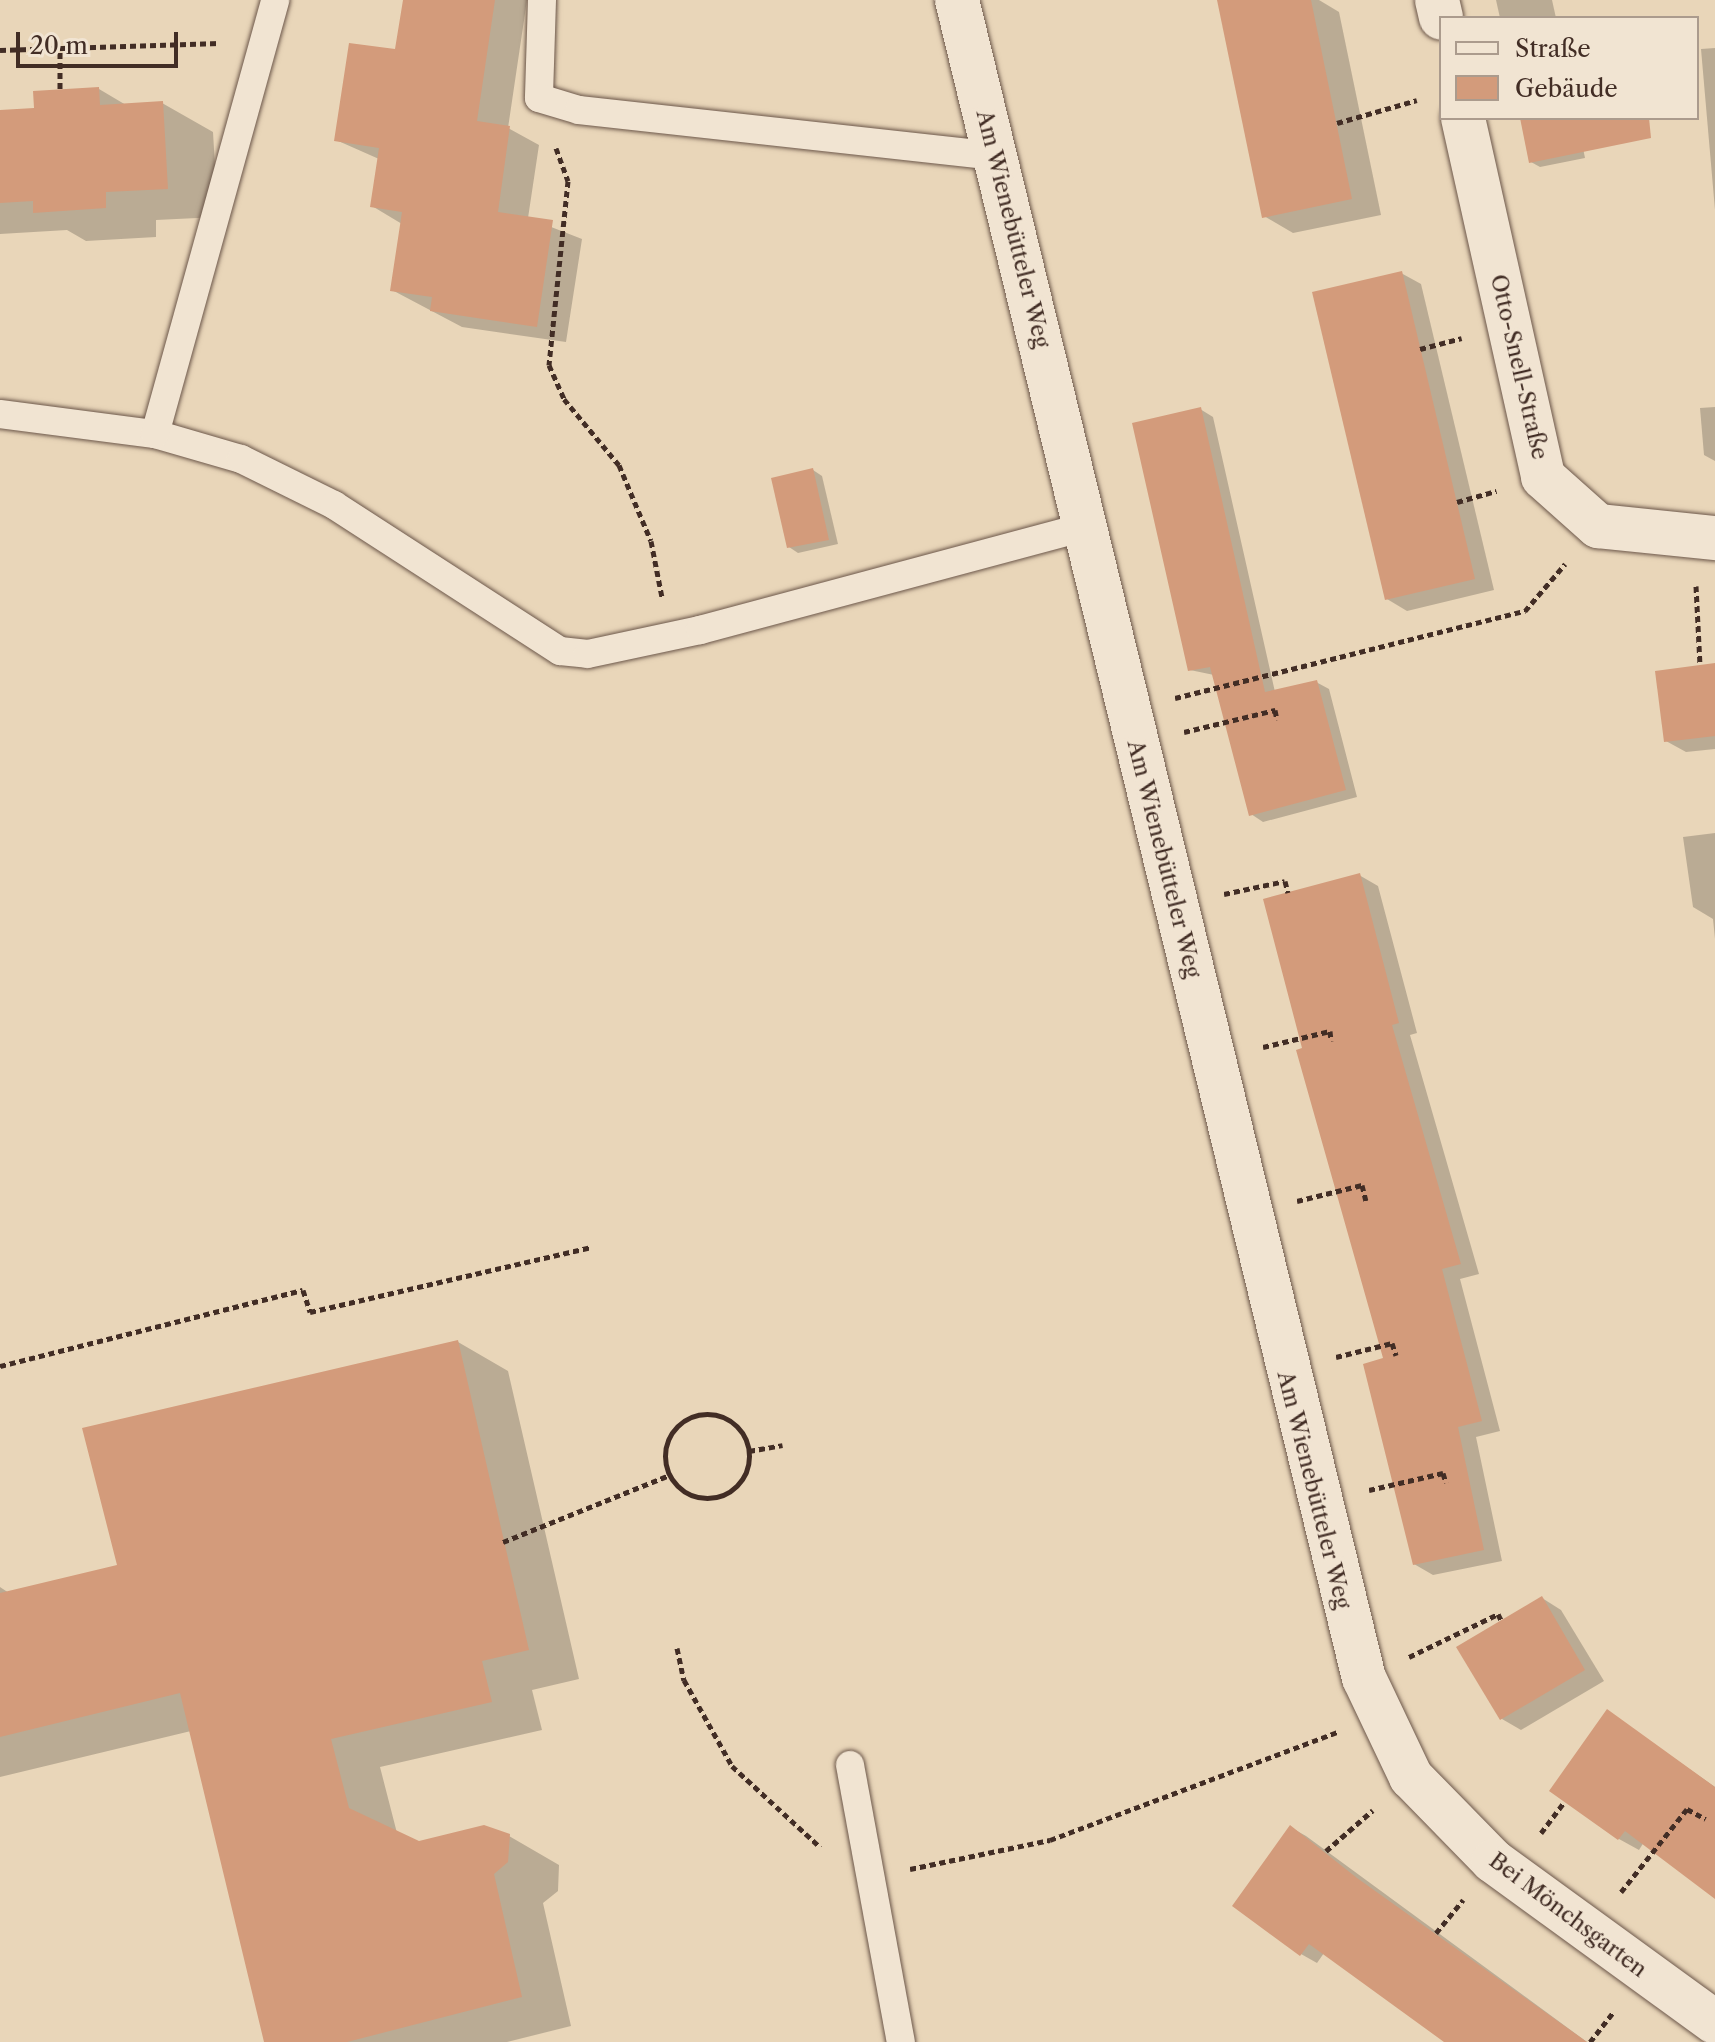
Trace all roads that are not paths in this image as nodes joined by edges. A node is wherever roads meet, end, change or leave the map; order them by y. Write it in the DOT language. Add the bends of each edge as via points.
graph roads {
  1 [pos="275,0"];
  2 [pos="542,0"];
  3 [pos="957,0"];
  4 [pos="1448,120"];
  5 [pos="995,156"];
  6 [pos="0,414"];
  7 [pos="155,434"];
  8 [pos="1084,527"];
  9 [pos="1704,538"];
  10 [pos="1372,1697"];
  11 [pos="850,1765"];
  12 [pos="1715,2022"];
  13 [pos="901,2042"];
  1 -- 7 [label="lane"];
  2 -- 5 [label="lane" via="539,98 579,110"];
  3 -- 5 [label="street, Am Wienebütteler Weg"];
  4 -- 9 [label="street, Otto-Snell-Straße" via="1543,477 1598,526"];
  5 -- 8 [label="street, Am Wienebütteler Weg"];
  6 -- 7 [label="lane"];
  7 -- 8 [label="lane" via="241,459 334,505 560,651 588,654"];
  8 -- 10 [label="street, Am Wienebütteler Weg" via="1317,1501"];
  10 -- 12 [label="street, Bei Mönchsgarten" via="1411,1777 1493,1861"];
  11 -- 13 [label="lane"];
}
